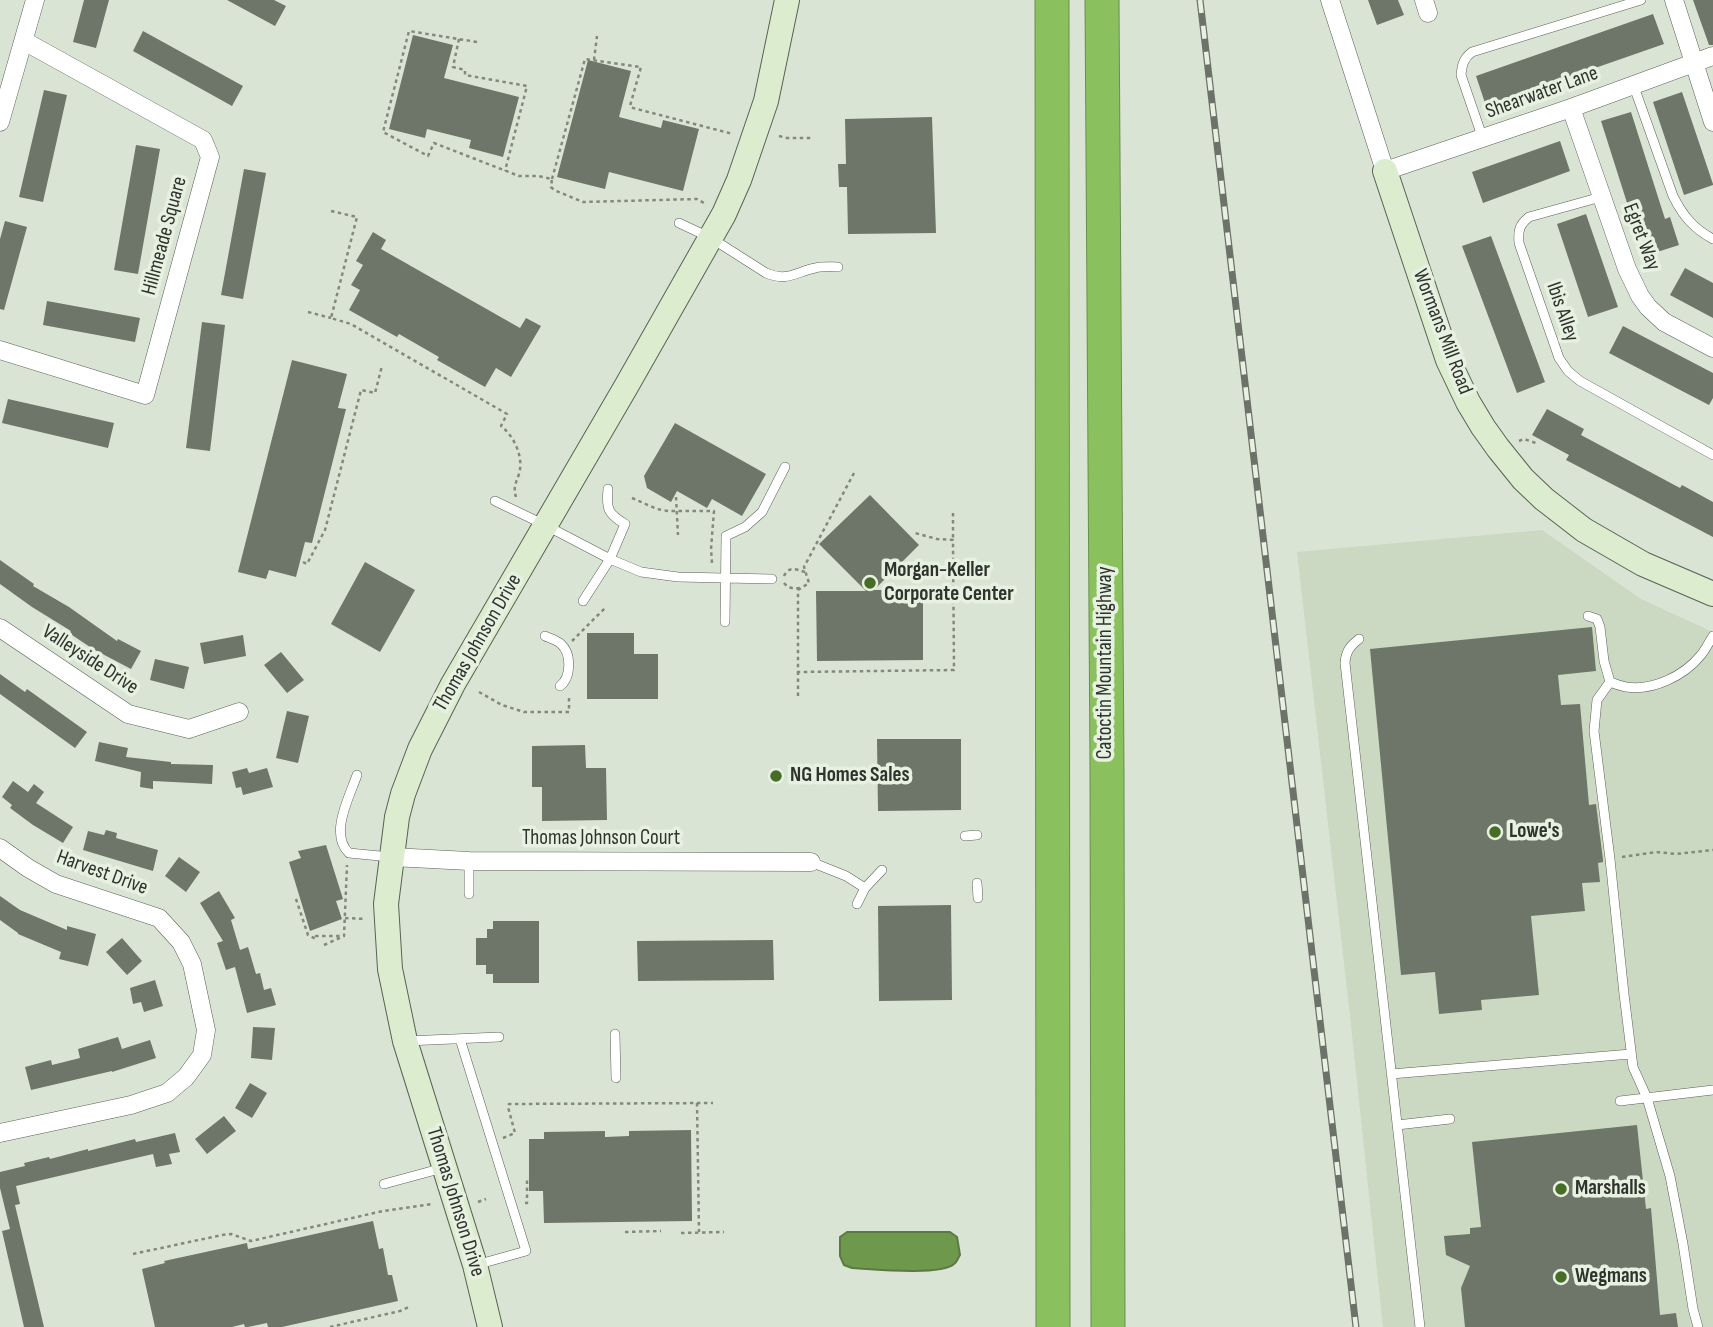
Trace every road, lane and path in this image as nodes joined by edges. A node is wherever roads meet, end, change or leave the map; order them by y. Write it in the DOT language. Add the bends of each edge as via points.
graph roads {
  1 [pos="35,0"];
  2 [pos="787,0"];
  3 [pos="1052,0"];
  4 [pos="1102,0"];
  5 [pos="1330,0"];
  6 [pos="1641,0"];
  7 [pos="1674,0"];
  8 [pos="597,36"];
  9 [pos="459,39"];
  10 [pos="24,41"];
  11 [pos="477,41"];
  12 [pos="1713,56"];
  13 [pos="594,60"];
  14 [pos="1693,63"];
  15 [pos="1633,84"];
  16 [pos="1571,108"];
  17 [pos="1052,118"];
  18 [pos="1103,120"];
  19 [pos="0,122"];
  20 [pos="1713,122"];
  21 [pos="733,134"];
  22 [pos="779,136"];
  23 [pos="811,138"];
  24 [pos="1483,139"];
  25 [pos="505,171"];
  26 [pos="1385,171"];
  27 [pos="552,179"];
  28 [pos="1601,197"];
  29 [pos="704,203"];
  30 [pos="331,211"];
  31 [pos="678,223"];
  32 [pos="711,238"];
  33 [pos="1713,239"];
  34 [pos="838,267"];
  35 [pos="308,312"];
  36 [pos="331,318"];
  37 [pos="1713,348"];
  38 [pos="0,350"];
  39 [pos="382,366"];
  40 [pos="1519,441"];
  41 [pos="1536,443"];
  42 [pos="1713,455"];
  43 [pos="785,467"];
  44 [pos="854,473"];
  45 [pos="608,489"];
  46 [pos="676,497"];
  47 [pos="632,498"];
  48 [pos="495,501"];
  49 [pos="519,501"];
  50 [pos="677,512"];
  51 [pos="953,513"];
  52 [pos="545,525"];
  53 [pos="915,533"];
  54 [pos="678,535"];
  55 [pos="953,540"];
  56 [pos="610,559"];
  57 [pos="303,562"];
  58 [pos="712,563"];
  59 [pos="805,572"];
  60 [pos="725,578"];
  61 [pos="772,579"];
  62 [pos="802,587"];
  63 [pos="1713,594"];
  64 [pos="583,601"];
  65 [pos="1588,616"];
  66 [pos="725,622"];
  67 [pos="0,628"];
  68 [pos="545,635"];
  69 [pos="1713,636"];
  70 [pos="1359,639"];
  71 [pos="798,671"];
  72 [pos="1610,682"];
  73 [pos="560,686"];
  74 [pos="798,696"];
  75 [pos="239,712"];
  76 [pos="357,775"];
  77 [pos="965,835"];
  78 [pos="977,835"];
  79 [pos="0,848"];
  80 [pos="1713,850"];
  81 [pos="392,857"];
  82 [pos="1611,859"];
  83 [pos="469,861"];
  84 [pos="811,862"];
  85 [pos="347,865"];
  86 [pos="882,870"];
  87 [pos="977,883"];
  88 [pos="865,888"];
  89 [pos="469,894"];
  90 [pos="978,898"];
  91 [pos="296,899"];
  92 [pos="857,904"];
  93 [pos="345,918"];
  94 [pos="366,919"];
  95 [pos="344,936"];
  96 [pos="324,945"];
  97 [pos="615,1034"];
  98 [pos="499,1037"];
  99 [pos="460,1039"];
  100 [pos="405,1041"];
  101 [pos="1631,1054"];
  102 [pos="1391,1073"];
  103 [pos="616,1078"];
  104 [pos="1713,1090"];
  105 [pos="1647,1098"];
  106 [pos="1620,1101"];
  107 [pos="697,1102"];
  108 [pos="713,1102"];
  109 [pos="1450,1119"];
  110 [pos="1397,1125"];
  111 [pos="0,1133"];
  112 [pos="506,1149"];
  113 [pos="444,1168"];
  114 [pos="527,1179"];
  115 [pos="384,1184"];
  116 [pos="521,1194"];
  117 [pos="486,1199"];
  118 [pos="478,1202"];
  119 [pos="432,1203"];
  120 [pos="661,1231"];
  121 [pos="625,1232"];
  122 [pos="699,1232"];
  123 [pos="724,1232"];
  124 [pos="681,1233"];
  125 [pos="133,1254"];
  126 [pos="475,1265"];
  127 [pos="411,1306"];
  128 [pos="330,1327"];
  129 [pos="490,1327"];
  130 [pos="1053,1327"];
  131 [pos="1108,1327"];
  132 [pos="1420,1327"];
  133 [pos="1698,1327"];
  1 -- 10 [label="street"];
  2 -- 32 [label="street, Thomas Johnson Drive" via="766,101 739,180"];
  3 -- 17 [label="highway"];
  4 -- 18 [label="highway, Catoctin Mountain Highway"];
  5 -- 26 [label="street, Wormans Mill Road"];
  6 -- 24 [label="lane" via="1466,57 1461,75"];
  7 -- 14 [label="street"];
  8 -- 13 [label="path"];
  9 -- 11 [label="path"];
  9 -- 25 [label="path" via="453,67 465,71 464,75 527,86"];
  9 -- 25 [label="path" via="409,31 383,132 428,156 434,143"];
  10 -- 19 [label="street"];
  10 -- 38 [label="street, Hillmeade Square" via="203,140 209,158 145,395"];
  12 -- 14 [label="street, Shearwater Lane"];
  13 -- 21 [label="path" via="640,67 633,108"];
  13 -- 27 [label="path" via="584,59"];
  14 -- 15 [label="street, Shearwater Lane"];
  14 -- 20 [label="street"];
  15 -- 16 [label="street, Shearwater Lane"];
  15 -- 33 [label="lane" via="1679,208"];
  16 -- 24 [label="street, Shearwater Lane"];
  16 -- 28 [label="street, Egret Way"];
  17 -- 18 [label="highway"];
  17 -- 130 [label="highway"];
  18 -- 131 [label="highway, Catoctin Mountain Highway"];
  22 -- 23 [label="path"];
  24 -- 26 [label="street, Shearwater Lane"];
  25 -- 27 [label="path"];
  26 -- 63 [label="street, Wormans Mill Road" via="1448,360 1498,448 1523,479 1584,530 1643,565"];
  27 -- 29 [label="path" via="554,191 583,202 697,199"];
  28 -- 37 [label="street, Egret Way" via="1627,269 1648,307 1664,322"];
  28 -- 42 [label="lane, Ibis Alley" via="1529,217 1518,231 1559,358 1580,381"];
  30 -- 36 [label="path" via="357,217"];
  31 -- 32 [label="lane"];
  32 -- 34 [label="lane" via="776,277"];
  32 -- 52 [label="street, Thomas Johnson Drive"];
  35 -- 36 [label="path"];
  36 -- 49 [label="path" via="351,324 507,414 501,426 513,438 519,457 514,487"];
  39 -- 57 [label="path" via="375,393 361,390 325,530 307,564"];
  40 -- 41 [label="path"];
  43 -- 60 [label="lane" via="762,512 726,536"];
  44 -- 59 [label="path"];
  45 -- 56 [label="lane" via="608,510 625,524"];
  46 -- 50 [label="path"];
  47 -- 50 [label="path"];
  48 -- 52 [label="lane"];
  50 -- 54 [label="path"];
  50 -- 58 [label="path" via="714,511"];
  51 -- 55 [label="path"];
  52 -- 56 [label="lane"];
  52 -- 81 [label="street, Thomas Johnson Drive" via="420,749 397,817"];
  53 -- 55 [label="path"];
  55 -- 71 [label="path" via="954,670"];
  56 -- 60 [label="lane" via="641,572"];
  56 -- 64 [label="lane"];
  59 -- 62 [label="path" via="809,583"];
  59 -- 62 [label="path" via="792,569 784,576 786,586"];
  60 -- 61 [label="lane"];
  60 -- 66 [label="lane"];
  62 -- 71 [label="path" via="798,590"];
  65 -- 72 [label="lane" via="1600,626"];
  67 -- 75 [label="street, Valleyside Drive" via="128,714 189,729"];
  68 -- 73 [label="lane" via="565,650 569,674"];
  69 -- 72 [label="lane" via="1689,667 1669,680 1628,687"];
  70 -- 102 [label="lane" via="1346,653 1345,663"];
  71 -- 74 [label="path"];
  72 -- 82 [label="lane" via="1597,700 1594,731"];
  76 -- 81 [label="lane" via="340,828 342,845 349,853"];
  77 -- 78 [label="lane"];
  79 -- 111 [label="street, Harvest Drive" via="57,884 159,918 181,942 191,964 206,1030 202,1055 167,1093"];
  80 -- 82 [label="path"];
  81 -- 83 [label="street, Thomas Johnson Court"];
  81 -- 100 [label="street, Thomas Johnson Drive" via="387,938"];
  82 -- 101 [label="lane"];
  83 -- 84 [label="street, Thomas Johnson Court"];
  83 -- 89 [label="lane"];
  84 -- 88 [label="lane"];
  85 -- 93 [label="path"];
  86 -- 88 [label="lane"];
  87 -- 90 [label="lane"];
  88 -- 92 [label="lane"];
  91 -- 95 [label="path" via="308,935 316,939"];
  93 -- 94 [label="path"];
  93 -- 95 [label="path"];
  95 -- 96 [label="path"];
  97 -- 103 [label="lane"];
  98 -- 99 [label="lane"];
  99 -- 100 [label="lane"];
  99 -- 126 [label="lane" via="526,1251"];
  100 -- 113 [label="street, Thomas Johnson Drive"];
  101 -- 102 [label="lane"];
  101 -- 105 [label="lane"];
  102 -- 110 [label="lane"];
  104 -- 105 [label="lane"];
  105 -- 106 [label="lane"];
  105 -- 133 [label="lane" via="1675,1200"];
  107 -- 108 [label="path"];
  107 -- 112 [label="path" via="509,1104 515,1133 502,1137"];
  107 -- 122 [label="path"];
  109 -- 110 [label="lane"];
  110 -- 132 [label="lane"];
  113 -- 115 [label="lane"];
  113 -- 126 [label="street, Thomas Johnson Drive"];
  114 -- 116 [label="path" via="527,1203"];
  117 -- 118 [label="path"];
  119 -- 125 [label="path" via="251,1241 231,1234"];
  120 -- 121 [label="path"];
  122 -- 123 [label="path"];
  122 -- 124 [label="path"];
  126 -- 129 [label="street, Thomas Johnson Drive"];
  127 -- 128 [label="path"];
}
